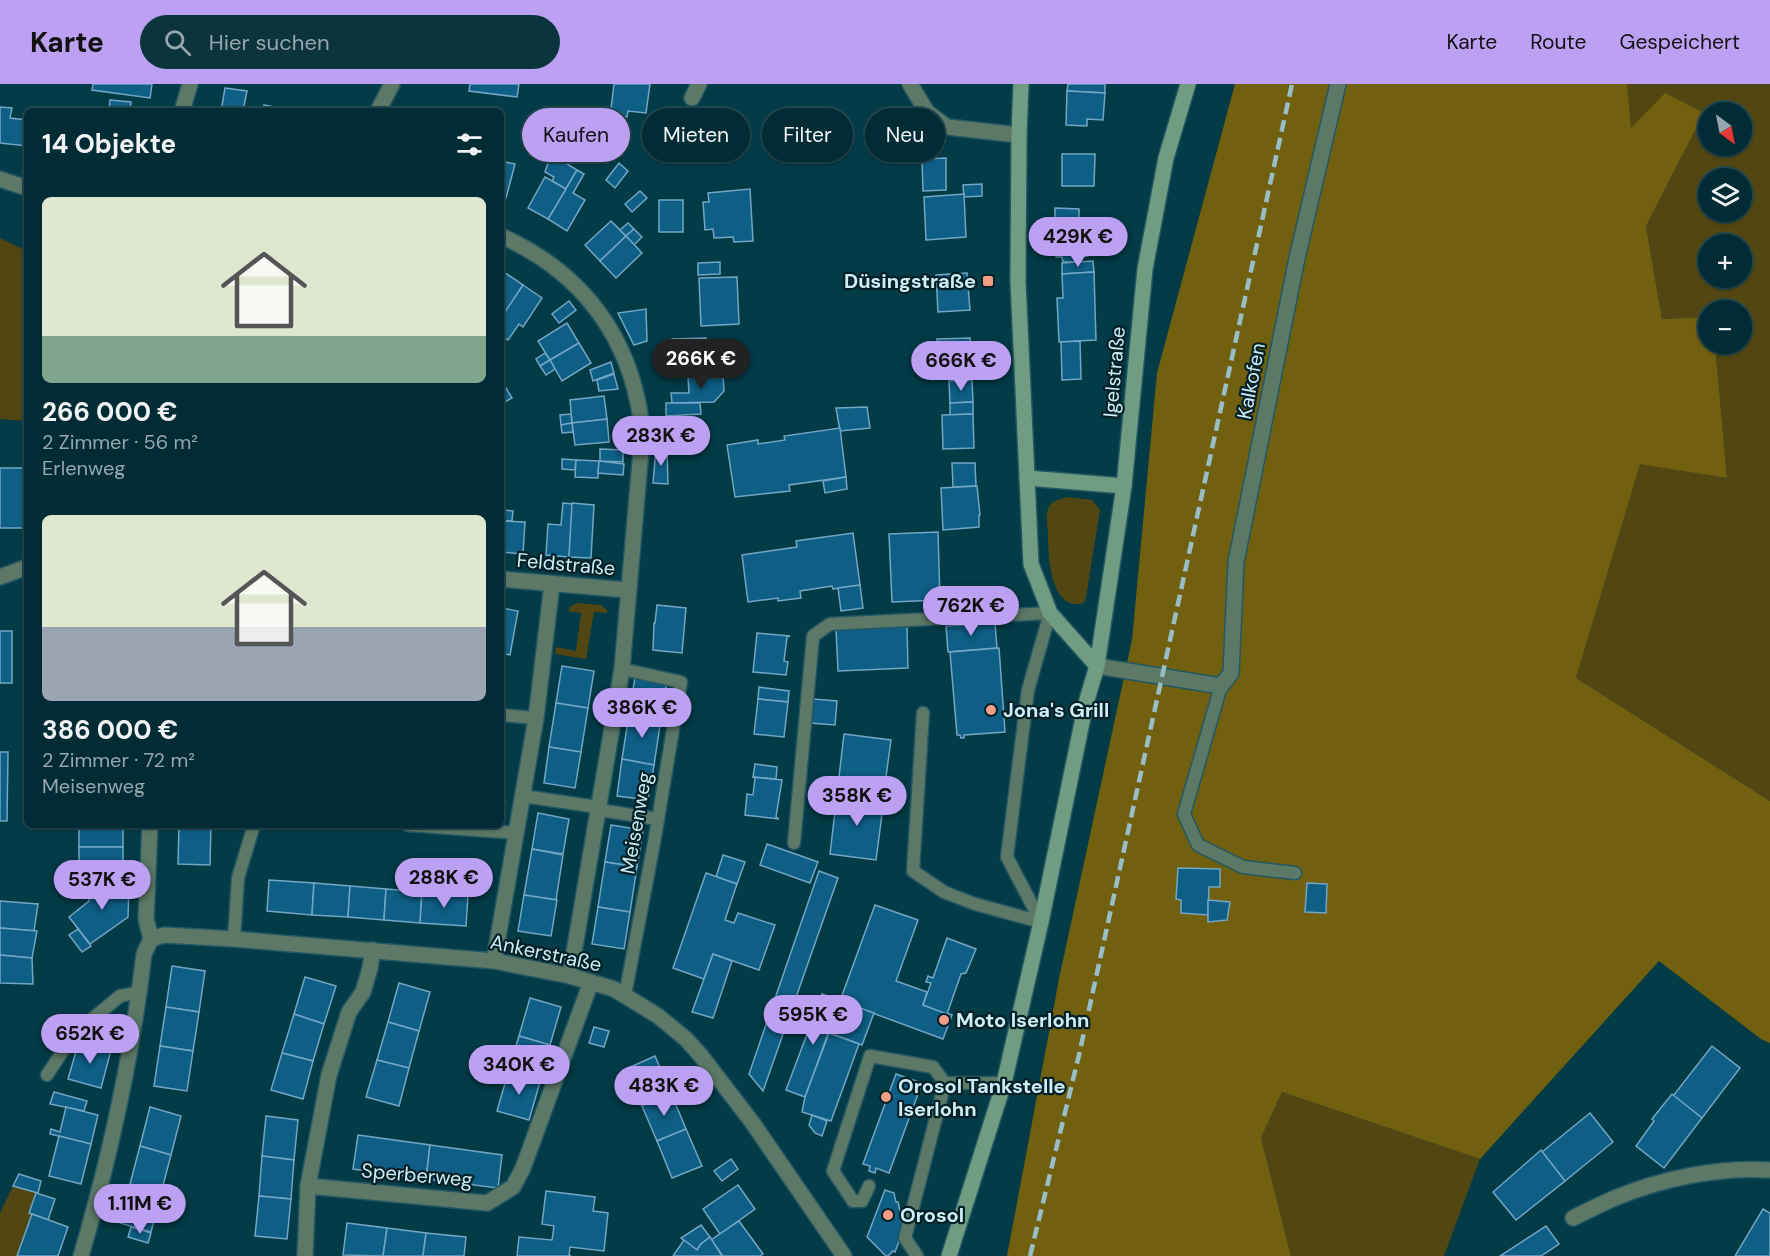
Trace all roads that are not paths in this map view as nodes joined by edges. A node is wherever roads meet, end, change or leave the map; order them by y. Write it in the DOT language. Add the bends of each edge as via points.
graph roads {
  1 [pos="189,84"];
  2 [pos="392,84"];
  3 [pos="699,84"];
  4 [pos="910,84"];
  5 [pos="1021,84"];
  6 [pos="1188,84"];
  7 [pos="1338,84"];
  8 [pos="692,98"];
  9 [pos="183,108"];
  10 [pos="380,108"];
  11 [pos="1019,135"];
  12 [pos="0,179"];
  13 [pos="24,187"];
  14 [pos="504,237"];
  15 [pos="1027,478"];
  16 [pos="1124,486"];
  17 [pos="24,568"];
  18 [pos="0,577"];
  19 [pos="504,579"];
  20 [pos="552,584"];
  21 [pos="627,590"];
  22 [pos="1050,614"];
  23 [pos="1097,666"];
  24 [pos="622,669"];
  25 [pos="1221,686"];
  26 [pos="923,713"];
  27 [pos="504,715"];
  28 [pos="536,718"];
  29 [pos="523,796"];
  30 [pos="597,807"];
  31 [pos="658,819"];
  32 [pos="150,828"];
  33 [pos="254,828"];
  34 [pos="448,828"];
  35 [pos="516,833"];
  36 [pos="794,843"];
  37 [pos="1295,873"];
  38 [pos="1041,922"];
  39 [pos="151,939"];
  40 [pos="234,939"];
  41 [pos="373,950"];
  42 [pos="494,961"];
  43 [pos="570,976"];
  44 [pos="591,982"];
  45 [pos="140,992"];
  46 [pos="625,995"];
  47 [pos="47,1075"];
  48 [pos="945,1083"];
  49 [pos="1004,1083"];
  50 [pos="1770,1170"];
  51 [pos="308,1186"];
  52 [pos="869,1186"];
  53 [pos="1573,1218"];
  54 [pos="81,1256"];
  55 [pos="305,1256"];
  56 [pos="844,1256"];
  57 [pos="917,1256"];
  58 [pos="949,1256"];
  1 -- 9 [label="street"];
  2 -- 10 [label="street"];
  3 -- 8 [label="street"];
  4 -- 11 [label="street" via="927,112 947,128"];
  5 -- 11 [label="main road"];
  6 -- 16 [label="main road, Igelstraße" via="1166,158 1145,269"];
  7 -- 25 [label="street, Kalkofen" via="1297,258 1238,551 1231,673"];
  11 -- 15 [label="main road" via="1018,281"];
  12 -- 13 [label="street"];
  14 -- 21 [label="street, Meisenweg" via="550,264 594,303 619,345 629,371 639,404 642,439"];
  15 -- 16 [label="main road"];
  15 -- 22 [label="main road" via="1031,564"];
  16 -- 23 [label="main road, Igelstraße"];
  17 -- 18 [label="street"];
  19 -- 20 [label="street, Feldstraße"];
  20 -- 21 [label="street, Feldstraße"];
  20 -- 28 [label="street"];
  21 -- 24 [label="street, Meisenweg"];
  22 -- 23 [label="main road"];
  22 -- 36 [label="lane" via="830,624 813,636"];
  22 -- 38 [label="lane" via="1028,690 1007,857"];
  23 -- 25 [label="street"];
  23 -- 38 [label="main road, Igelstraße"];
  24 -- 30 [label="street, Meisenweg"];
  24 -- 31 [label="lane, Meisenweg" via="681,682"];
  25 -- 37 [label="lane" via="1184,814 1197,845 1243,867"];
  26 -- 38 [label="lane" via="913,871 944,892"];
  27 -- 28 [label="lane"];
  28 -- 29 [label="street"];
  29 -- 30 [label="lane"];
  29 -- 35 [label="street"];
  30 -- 31 [label="lane"];
  30 -- 43 [label="street, Meisenweg"];
  31 -- 46 [label="lane, Meisenweg"];
  32 -- 39 [label="street" via="146,919"];
  33 -- 40 [label="lane" via="238,878"];
  34 -- 35 [label="lane"];
  35 -- 42 [label="street"];
  38 -- 49 [label="main road, Igelstraße"];
  39 -- 40 [label="street, Ankerstraße" via="164,935"];
  39 -- 45 [label="street" via="144,954"];
  40 -- 41 [label="street, Ankerstraße"];
  41 -- 42 [label="street, Ankerstraße"];
  41 -- 51 [label="street" via="363,992 349,1012 329,1075"];
  42 -- 43 [label="street, Ankerstraße"];
  43 -- 44 [label="street, Ankerstraße"];
  44 -- 46 [label="street, Ankerstraße"];
  44 -- 51 [label="street, Sperberweg" via="513,1187 487,1203"];
  45 -- 47 [label="lane" via="120,996 74,1034"];
  45 -- 54 [label="street" via="124,1082"];
  46 -- 56 [label="street, Ankerstraße" via="658,1016 702,1057"];
  48 -- 49 [label="lane"];
  48 -- 52 [label="lane" via="933,1067 870,1056 833,1171 853,1201 862,1201"];
  48 -- 57 [label="lane" via="905,1238"];
  49 -- 58 [label="main road, Igelstraße"];
  50 -- 53 [label="street" via="1735,1169 1674,1179 1616,1197"];
  51 -- 55 [label="street"];
}
